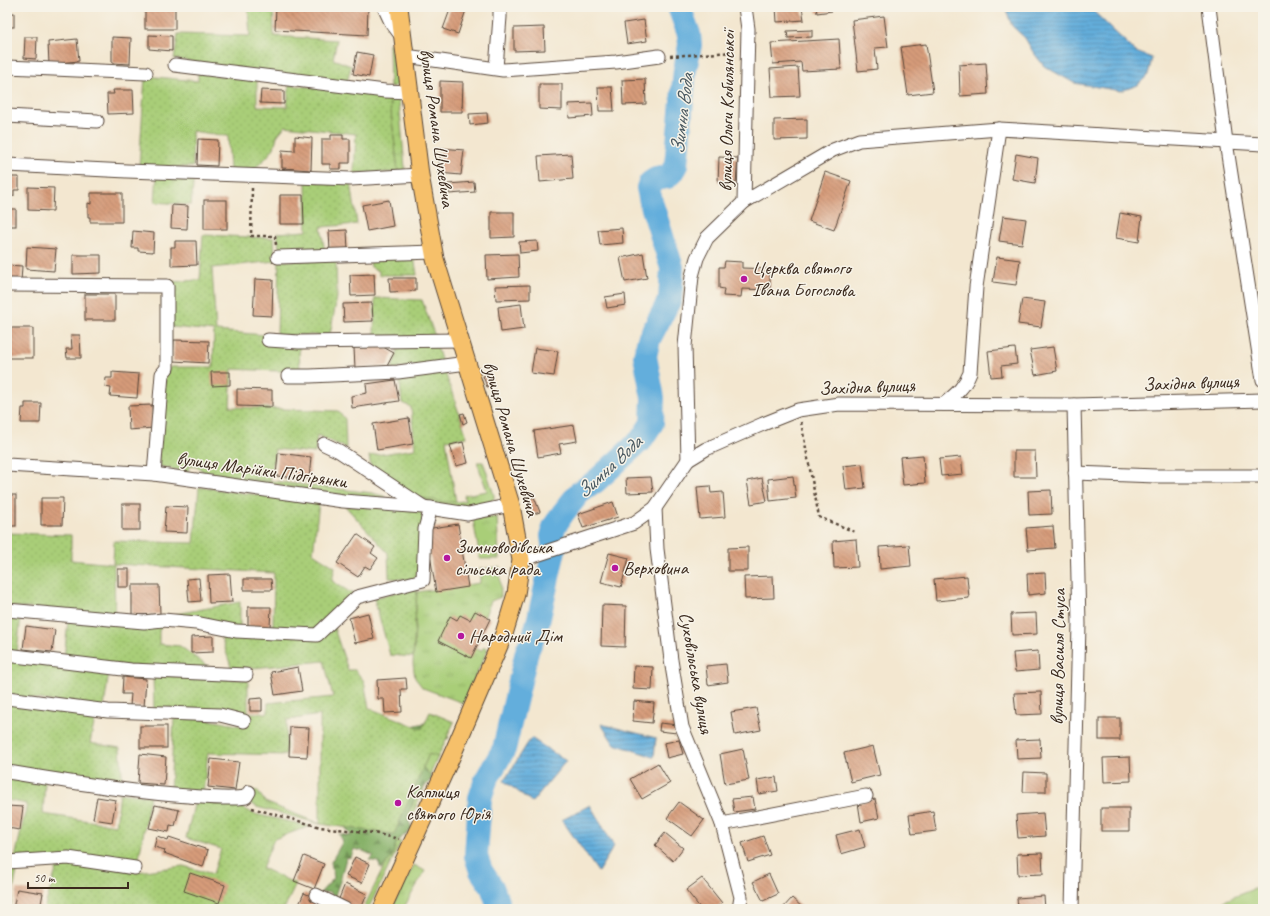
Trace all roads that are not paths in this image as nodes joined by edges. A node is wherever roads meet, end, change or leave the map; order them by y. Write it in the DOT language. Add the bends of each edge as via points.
graph roads {
  1 [pos="384,7"];
  2 [pos="399,7"];
  3 [pos="500,7"];
  4 [pos="745,7"];
  5 [pos="1208,7"];
  6 [pos="403,38"];
  7 [pos="406,56"];
  8 [pos="658,56"];
  9 [pos="175,65"];
  10 [pos="7,67"];
  11 [pos="496,68"];
  12 [pos="146,73"];
  13 [pos="410,92"];
  14 [pos="7,116"];
  15 [pos="98,121"];
  16 [pos="999,129"];
  17 [pos="1226,142"];
  18 [pos="1263,144"];
  19 [pos="7,165"];
  20 [pos="420,175"];
  21 [pos="744,202"];
  22 [pos="434,252"];
  23 [pos="278,257"];
  24 [pos="7,285"];
  25 [pos="268,340"];
  26 [pos="460,340"];
  27 [pos="467,363"];
  28 [pos="288,376"];
  29 [pos="1263,379"];
  30 [pos="1263,400"];
  31 [pos="944,404"];
  32 [pos="1074,405"];
  33 [pos="324,444"];
  34 [pos="688,460"];
  35 [pos="7,465"];
  36 [pos="1075,473"];
  37 [pos="154,474"];
  38 [pos="1263,476"];
  39 [pos="511,506"];
  40 [pos="427,508"];
  41 [pos="656,508"];
  42 [pos="521,560"];
  43 [pos="7,610"];
  44 [pos="7,655"];
  45 [pos="246,675"];
  46 [pos="7,698"];
  47 [pos="244,721"];
  48 [pos="7,772"];
  49 [pos="249,792"];
  50 [pos="866,796"];
  51 [pos="722,824"];
  52 [pos="7,862"];
  53 [pos="135,868"];
  54 [pos="316,894"];
  55 [pos="740,903"];
  56 [pos="345,909"];
  57 [pos="382,909"];
  58 [pos="750,909"];
  59 [pos="1072,909"];
  1 -- 6 [label="street"];
  2 -- 6 [label="main road, вулиця Романа Шухевича"];
  3 -- 11 [label="street"];
  4 -- 21 [label="street, вулиця Ольги Кобилянської" via="748,51"];
  5 -- 17 [label="street"];
  6 -- 7 [label="main road, вулиця Романа Шухевича"];
  7 -- 11 [label="street"];
  7 -- 13 [label="main road, вулиця Романа Шухевича"];
  8 -- 11 [label="street" via="503,70"];
  9 -- 13 [label="street"];
  10 -- 12 [label="street"];
  13 -- 20 [label="main road, вулиця Романа Шухевича"];
  14 -- 15 [label="street"];
  16 -- 17 [label="street"];
  16 -- 21 [label="street" via="859,140 833,150"];
  16 -- 31 [label="street" via="976,287 970,373 960,391"];
  17 -- 18 [label="street"];
  17 -- 29 [label="street"];
  19 -- 20 [label="street" via="252,176 351,178"];
  20 -- 22 [label="main road, вулиця Романа Шухевича"];
  21 -- 34 [label="street, вулиця Ольги Кобилянської" via="707,238 692,276 685,346"];
  22 -- 23 [label="street"];
  22 -- 26 [label="main road, вулиця Романа Шухевича"];
  24 -- 37 [label="street" via="168,286 167,368 162,374"];
  25 -- 26 [label="street"];
  26 -- 27 [label="main road, вулиця Романа Шухевича"];
  27 -- 28 [label="street" via="398,372"];
  27 -- 39 [label="main road, вулиця Романа Шухевича"];
  30 -- 32 [label="street, Західна вулиця"];
  31 -- 32 [label="street, Західна вулиця"];
  31 -- 34 [label="street, Західна вулиця" via="839,404 798,410 706,449"];
  32 -- 36 [label="street, вулиця Василя Стуса"];
  33 -- 40 [label="street" via="340,451"];
  34 -- 41 [label="street, Західна вулиця"];
  35 -- 37 [label="street, вулиця Марійки Підгірянки"];
  36 -- 38 [label="street"];
  36 -- 59 [label="street, вулиця Василя Стуса" via="1079,624"];
  37 -- 40 [label="street, вулиця Марійки Підгірянки" via="343,501"];
  39 -- 40 [label="street, вулиця Марійки Підгірянки" via="468,514"];
  39 -- 42 [label="main road, вулиця Романа Шухевича"];
  40 -- 43 [label="street" via="423,580 357,597 317,635 236,631 163,620 144,622"];
  41 -- 42 [label="street, Західна вулиця" via="634,523"];
  41 -- 51 [label="street, Суховільська вулиця" via="657,549 682,728"];
  42 -- 57 [label="main road, вулиця Романа Шухевича" via="516,594 504,634"];
  44 -- 45 [label="street" via="131,670"];
  46 -- 47 [label="street" via="108,711 220,715"];
  48 -- 49 [label="street" via="122,790 176,795 236,799 246,797"];
  50 -- 51 [label="street"];
  51 -- 55 [label="street, Суховільська вулиця"];
  52 -- 53 [label="street" via="68,858"];
  54 -- 56 [label="street"];
  55 -- 58 [label="street"];
}
